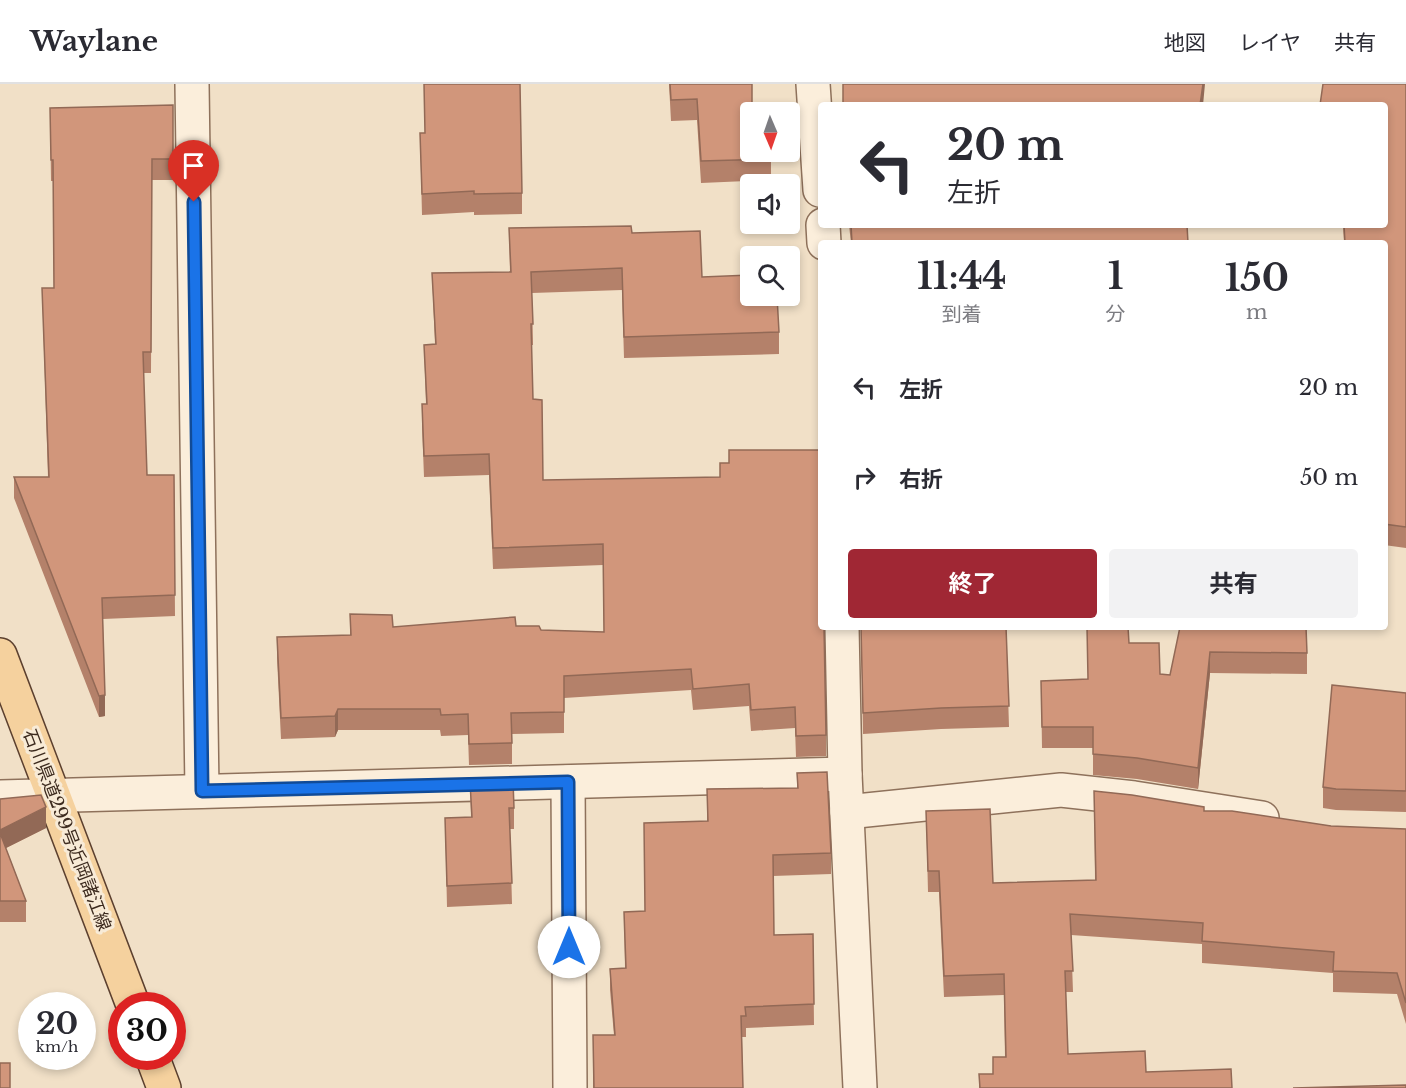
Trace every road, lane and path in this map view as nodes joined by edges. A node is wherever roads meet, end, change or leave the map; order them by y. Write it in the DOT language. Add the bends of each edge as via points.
graph roads {
  1 [pos="192,84"];
  2 [pos="813,84"];
  3 [pos="818,160"];
  4 [pos="842,630"];
  5 [pos="0,655"];
  6 [pos="845,774"];
  7 [pos="568,782"];
  8 [pos="202,791"];
  9 [pos="55,796"];
  10 [pos="0,797"];
  11 [pos="847,812"];
  12 [pos="1287,822"];
  13 [pos="128,992"];
  14 [pos="157,1070"];
  15 [pos="164,1088"];
  16 [pos="570,1088"];
  17 [pos="860,1088"];
  1 -- 8 [label="street"];
  2 -- 3 [label="street"];
  4 -- 6 [label="street"];
  5 -- 9 [label="main road, 石川県道299号近岡諸江線"];
  6 -- 7 [label="street"];
  6 -- 11 [label="street"];
  7 -- 8 [label="street"];
  7 -- 16 [label="street"];
  8 -- 9 [label="street"];
  9 -- 10 [label="street"];
  9 -- 13 [label="main road, 石川県道299号近岡諸江線"];
  11 -- 12 [label="street" via="1061,790"];
  11 -- 17 [label="street"];
  14 -- 15 [label="main road"];
}
